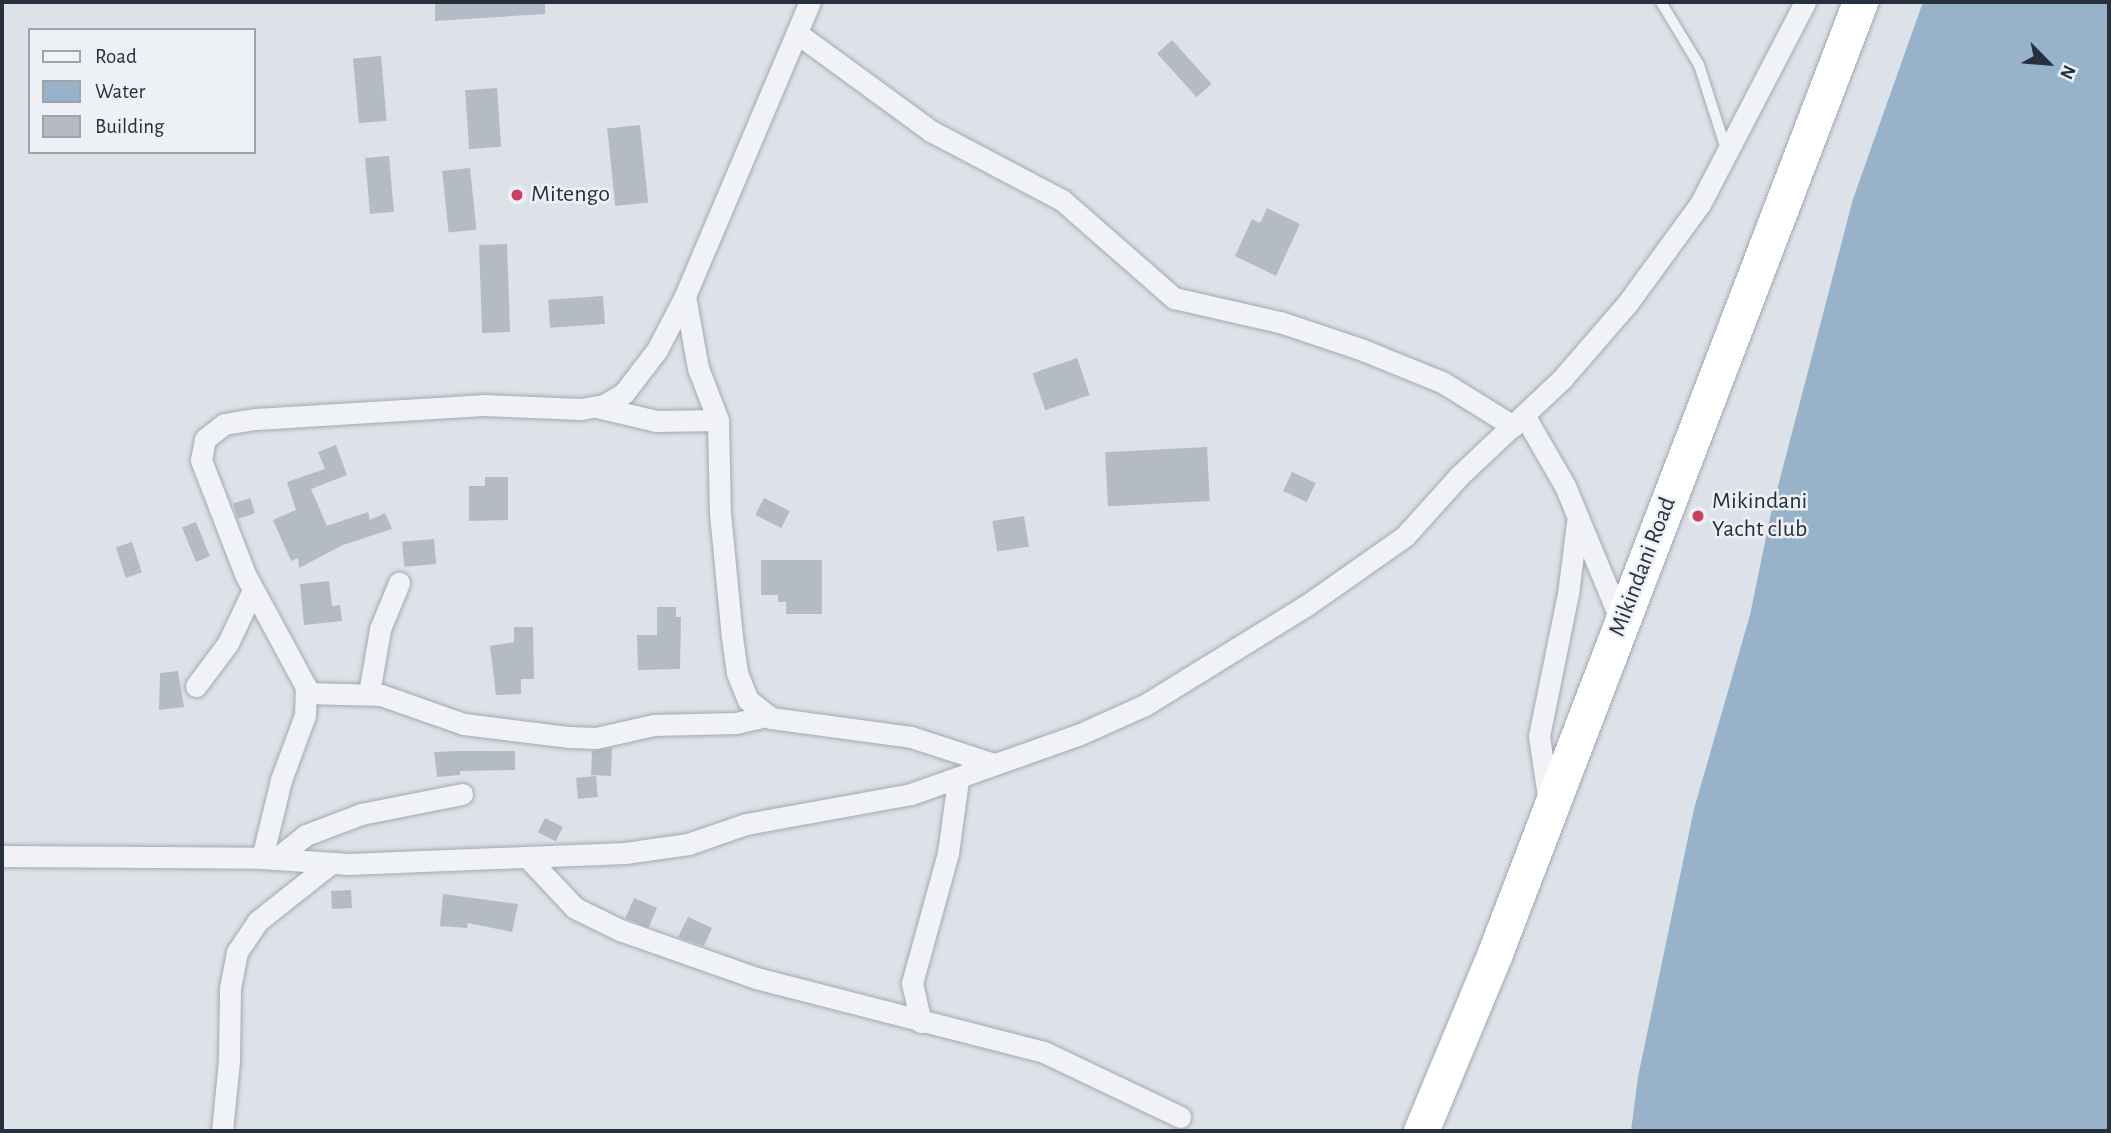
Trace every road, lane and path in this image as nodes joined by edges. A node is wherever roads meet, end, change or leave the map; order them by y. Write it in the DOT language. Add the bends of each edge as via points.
graph roads {
  1 [pos="810,2"];
  2 [pos="1661,2"];
  3 [pos="1805,2"];
  4 [pos="1860,2"];
  5 [pos="798,34"];
  6 [pos="1728,155"];
  7 [pos="685,296"];
  8 [pos="597,407"];
  9 [pos="718,421"];
  10 [pos="1519,421"];
  11 [pos="1577,523"];
  12 [pos="399,583"];
  13 [pos="253,590"];
  14 [pos="1621,621"];
  15 [pos="197,686"];
  16 [pos="306,693"];
  17 [pos="369,693"];
  18 [pos="767,716"];
  19 [pos="994,764"];
  20 [pos="958,780"];
  21 [pos="463,794"];
  22 [pos="1550,808"];
  23 [pos="2,856"];
  24 [pos="528,858"];
  25 [pos="269,859"];
  26 [pos="330,864"];
  27 [pos="921,1022"];
  28 [pos="1180,1117"];
  29 [pos="222,1131"];
  30 [pos="1421,1131"];
  1 -- 5 [label="street"];
  2 -- 6 [label="lane" via="1699,65"];
  3 -- 6 [label="street"];
  4 -- 14 [label="highway, Mikindani Road"];
  5 -- 7 [label="street"];
  5 -- 10 [label="street" via="931,131 1062,201 1174,298 1280,322 1363,349 1443,382"];
  6 -- 10 [label="street" via="1669,249 1627,304"];
  7 -- 8 [label="street" via="641,374 624,393"];
  7 -- 9 [label="street" via="698,368"];
  8 -- 9 [label="street" via="656,421"];
  8 -- 13 [label="street" via="470,406 256,419 215,428 203,443 201,460"];
  9 -- 18 [label="street" via="720,513 737,673 748,700"];
  10 -- 11 [label="street" via="1565,486"];
  10 -- 19 [label="street" via="1405,536 1307,605 1145,705 1078,736"];
  11 -- 14 [label="street"];
  11 -- 22 [label="street" via="1568,594 1539,736"];
  12 -- 17 [label="street" via="380,629"];
  13 -- 15 [label="street" via="228,643"];
  13 -- 16 [label="street" via="297,665"];
  14 -- 22 [label="highway, Mikindani Road"];
  16 -- 17 [label="street"];
  16 -- 25 [label="street" via="305,715 281,779"];
  17 -- 18 [label="street" via="400,699 464,724 569,737 597,738 653,725 736,723"];
  18 -- 19 [label="street" via="911,737"];
  19 -- 20 [label="street"];
  20 -- 24 [label="street" via="911,794 746,824 688,844"];
  20 -- 27 [label="street" via="948,853 912,983"];
  21 -- 25 [label="street" via="361,814 306,835"];
  22 -- 30 [label="highway, Mikindani Road"];
  23 -- 25 [label="street"];
  24 -- 26 [label="street"];
  24 -- 27 [label="street" via="575,908 620,930 756,978"];
  25 -- 26 [label="street"];
  26 -- 29 [label="street" via="258,921 237,952 230,988"];
  27 -- 28 [label="street" via="1044,1052"];
}
